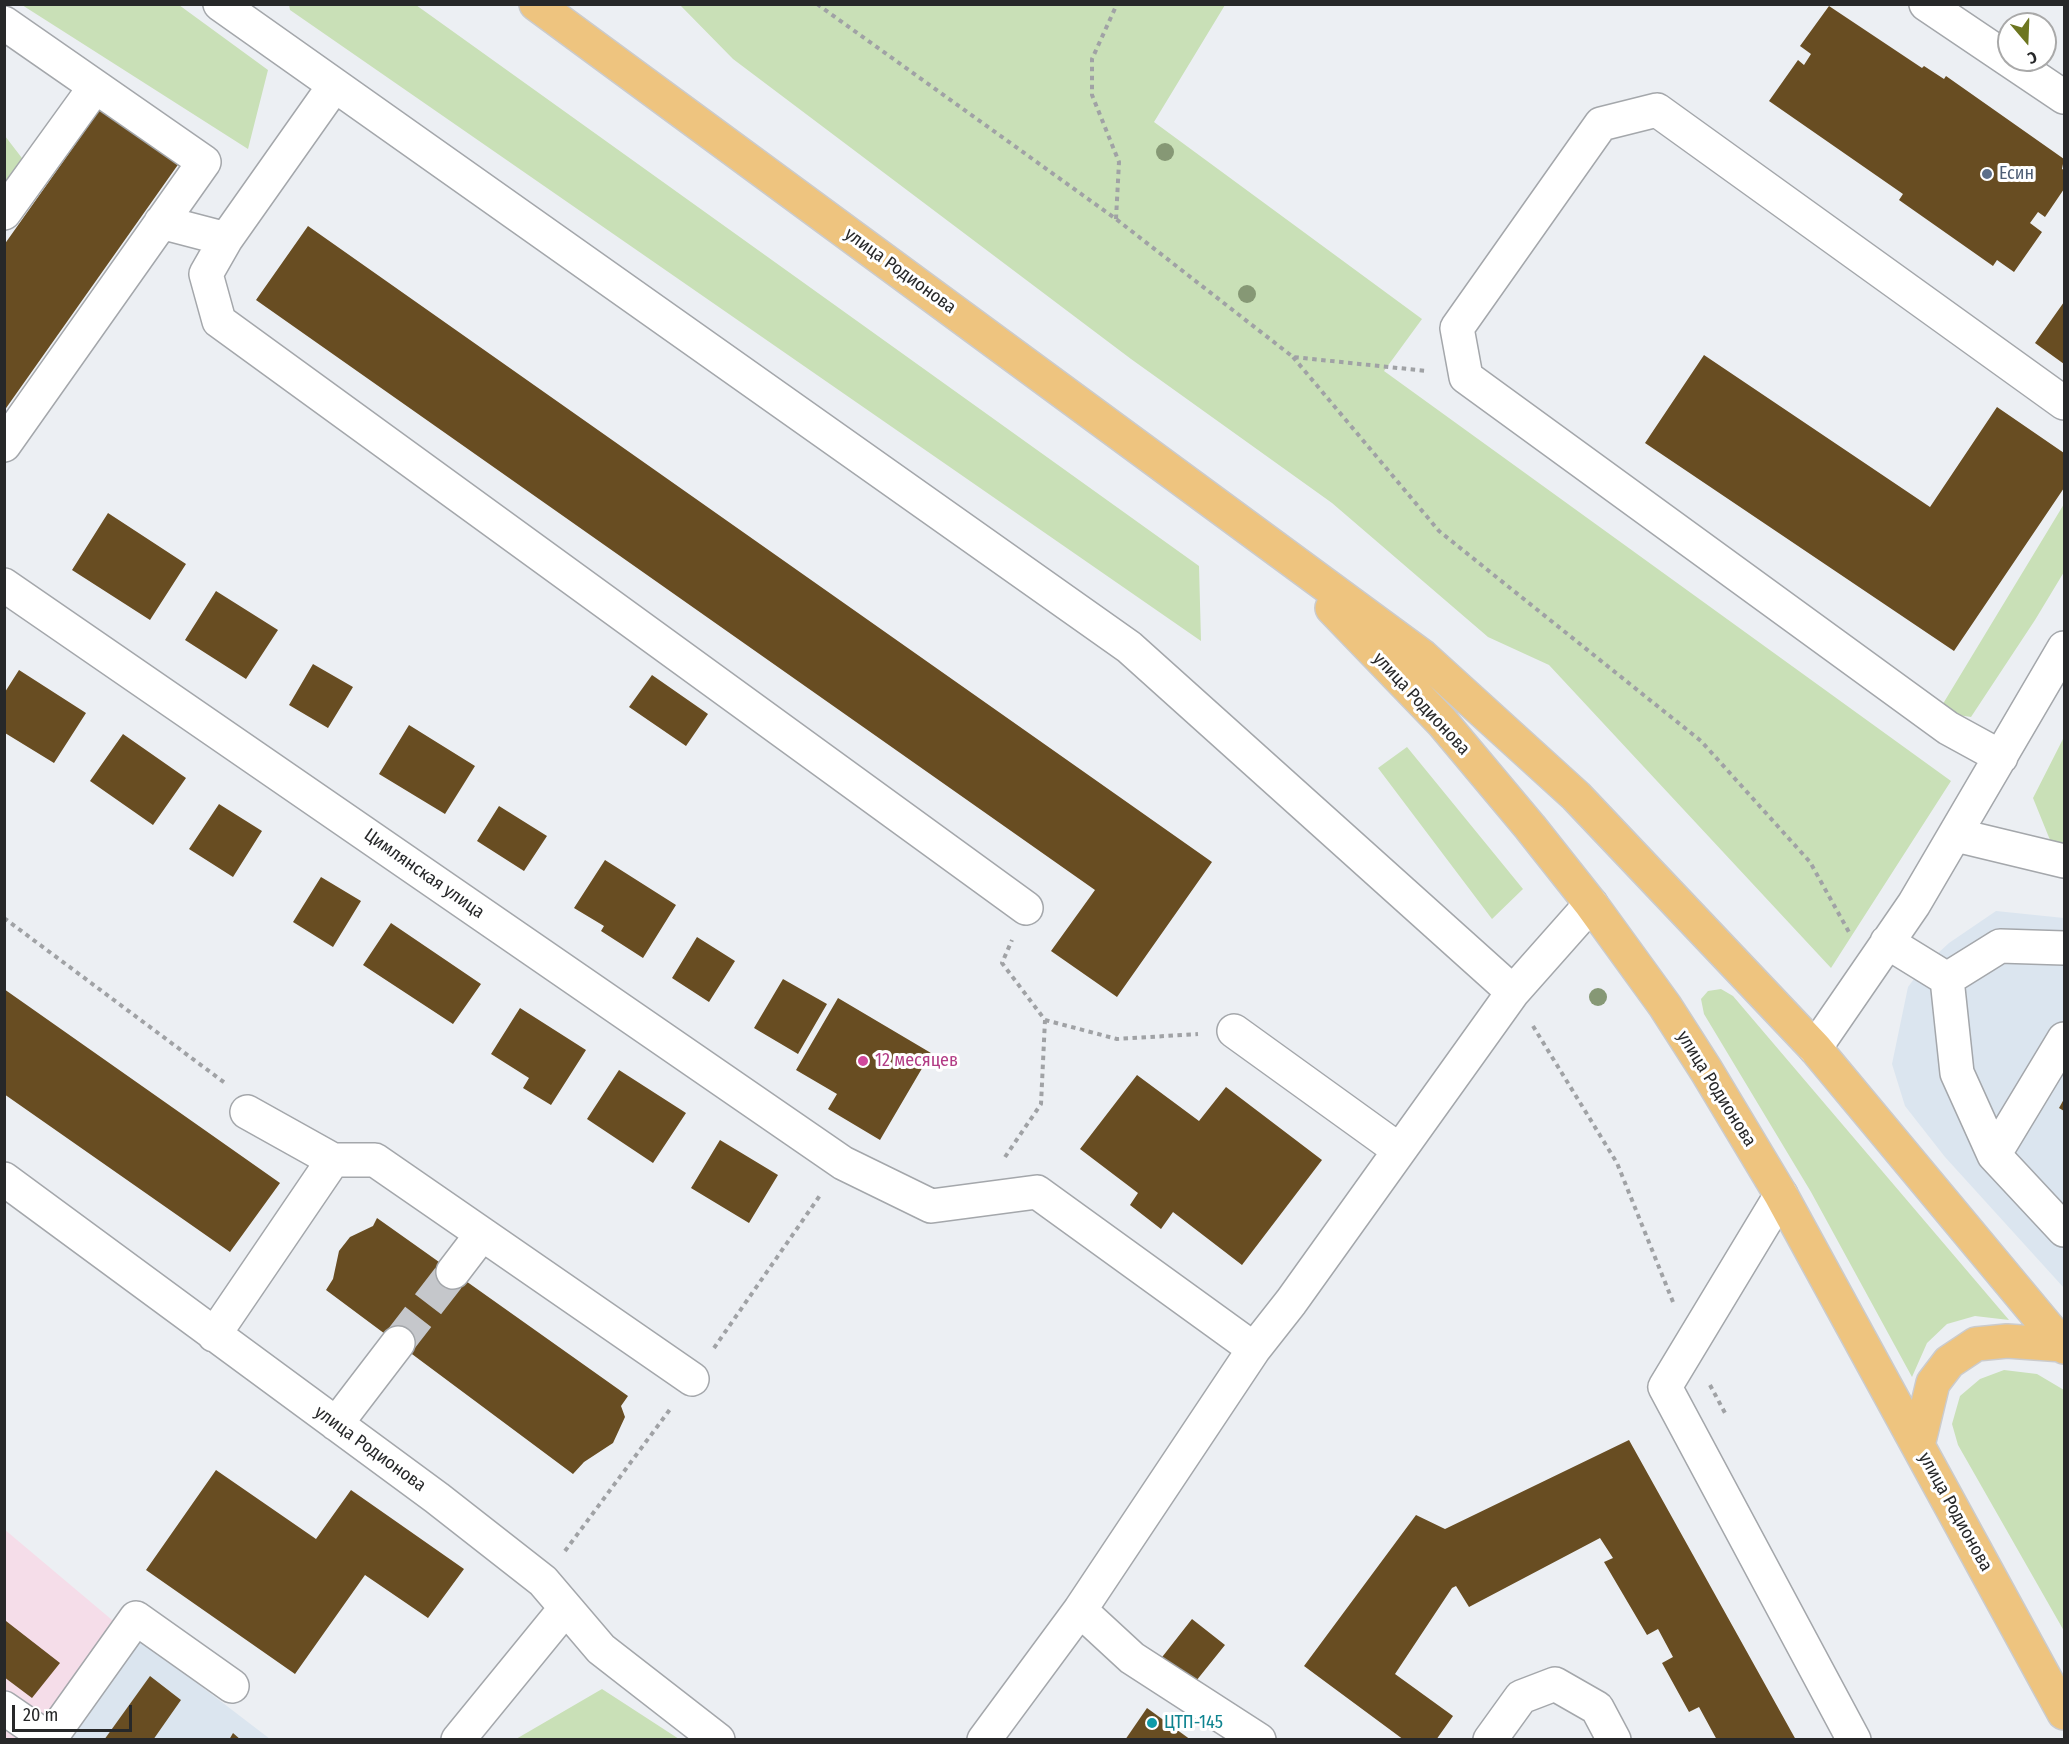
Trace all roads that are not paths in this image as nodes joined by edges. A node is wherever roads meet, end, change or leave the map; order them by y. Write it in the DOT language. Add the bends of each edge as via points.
graph roads {
  1 [pos="220,4"];
  2 [pos="536,4"];
  3 [pos="1926,4"];
  4 [pos="4,23"];
  5 [pos="1997,52"];
  6 [pos="2027,72"];
  7 [pos="334,86"];
  8 [pos="95,87"];
  9 [pos="2064,97"];
  10 [pos="4,213"];
  11 [pos="161,222"];
  12 [pos="226,239"];
  13 [pos="2064,404"];
  14 [pos="4,445"];
  15 [pos="1264,538"];
  16 [pos="4,585"];
  17 [pos="2064,648"];
  18 [pos="2001,757"];
  19 [pos="1956,835"];
  20 [pos="2064,861"];
  21 [pos="1591,903"];
  22 [pos="1026,908"];
  23 [pos="2064,948"];
  24 [pos="1878,955"];
  25 [pos="1947,979"];
  26 [pos="1513,992"];
  27 [pos="1234,1031"];
  28 [pos="2064,1039"];
  29 [pos="1815,1048"];
  30 [pos="247,1112"];
  31 [pos="1399,1150"];
  32 [pos="1994,1155"];
  33 [pos="333,1160"];
  34 [pos="4,1179"];
  35 [pos="1780,1195"];
  36 [pos="2064,1230"];
  37 [pos="482,1234"];
  38 [pos="453,1272"];
  39 [pos="214,1335"];
  40 [pos="398,1343"];
  41 [pos="2064,1346"];
  42 [pos="1254,1349"];
  43 [pos="692,1380"];
  44 [pos="336,1424"];
  45 [pos="1918,1445"];
  46 [pos="565,1609"];
  47 [pos="1080,1610"];
  48 [pos="232,1686"];
  49 [pos="4,1708"];
  50 [pos="2064,1713"];
  51 [pos="49,1740"];
  52 [pos="458,1740"];
  53 [pos="718,1740"];
  54 [pos="984,1740"];
  55 [pos="1259,1740"];
  56 [pos="1490,1740"];
  57 [pos="1614,1740"];
  58 [pos="1854,1740"];
  1 -- 7 [label="street"];
  2 -- 15 [label="main road, улица Родионова"];
  3 -- 5 [label="street"];
  4 -- 8 [label="street"];
  6 -- 9 [label="street"];
  7 -- 12 [label="street"];
  7 -- 26 [label="street" via="1129,647"];
  8 -- 10 [label="street"];
  8 -- 11 [label="street" via="204,162"];
  11 -- 12 [label="street"];
  11 -- 14 [label="street"];
  12 -- 22 [label="street" via="206,274 219,321"];
  13 -- 18 [label="street" via="1657,110 1602,124 1457,328 1466,377 1948,728"];
  15 -- 21 [label="main road, улица Родионова" via="1442,722"];
  15 -- 29 [label="main road, улица Родионова" via="1422,656 1576,796"];
  16 -- 42 [label="street, Цимлянская улица" via="843,1163 931,1206 1037,1192"];
  17 -- 18 [label="street"];
  18 -- 19 [label="street"];
  19 -- 20 [label="street"];
  19 -- 24 [label="street"];
  21 -- 26 [label="street"];
  21 -- 35 [label="main road, улица Родионова" via="1706,1070"];
  23 -- 25 [label="street" via="2000,946"];
  24 -- 25 [label="street"];
  24 -- 29 [label="street"];
  25 -- 32 [label="street" via="1958,1072"];
  26 -- 31 [label="street"];
  27 -- 31 [label="street"];
  28 -- 32 [label="street"];
  29 -- 41 [label="main road, улица Родионова"];
  30 -- 33 [label="street"];
  31 -- 42 [label="street"];
  32 -- 36 [label="street"];
  33 -- 37 [label="street" via="375,1160"];
  33 -- 39 [label="street"];
  34 -- 39 [label="street, улица Родионова"];
  35 -- 45 [label="main road, улица Родионова"];
  35 -- 58 [label="street" via="1665,1387"];
  37 -- 38 [label="street"];
  37 -- 43 [label="street"];
  39 -- 44 [label="street, улица Родионова"];
  40 -- 44 [label="street"];
  41 -- 45 [label="main road" via="2007,1341 1976,1344 1949,1362 1933,1383"];
  42 -- 47 [label="street"];
  44 -- 46 [label="street, улица Родионова" via="543,1581"];
  45 -- 50 [label="main road, улица Родионова"];
  46 -- 52 [label="street"];
  46 -- 53 [label="street, улица Родионова" via="601,1649"];
  47 -- 54 [label="street"];
  47 -- 55 [label="street" via="1132,1658"];
  48 -- 51 [label="street" via="136,1618"];
  49 -- 51 [label="street"];
  56 -- 57 [label="street" via="1521,1697 1556,1684 1597,1708"];
}
